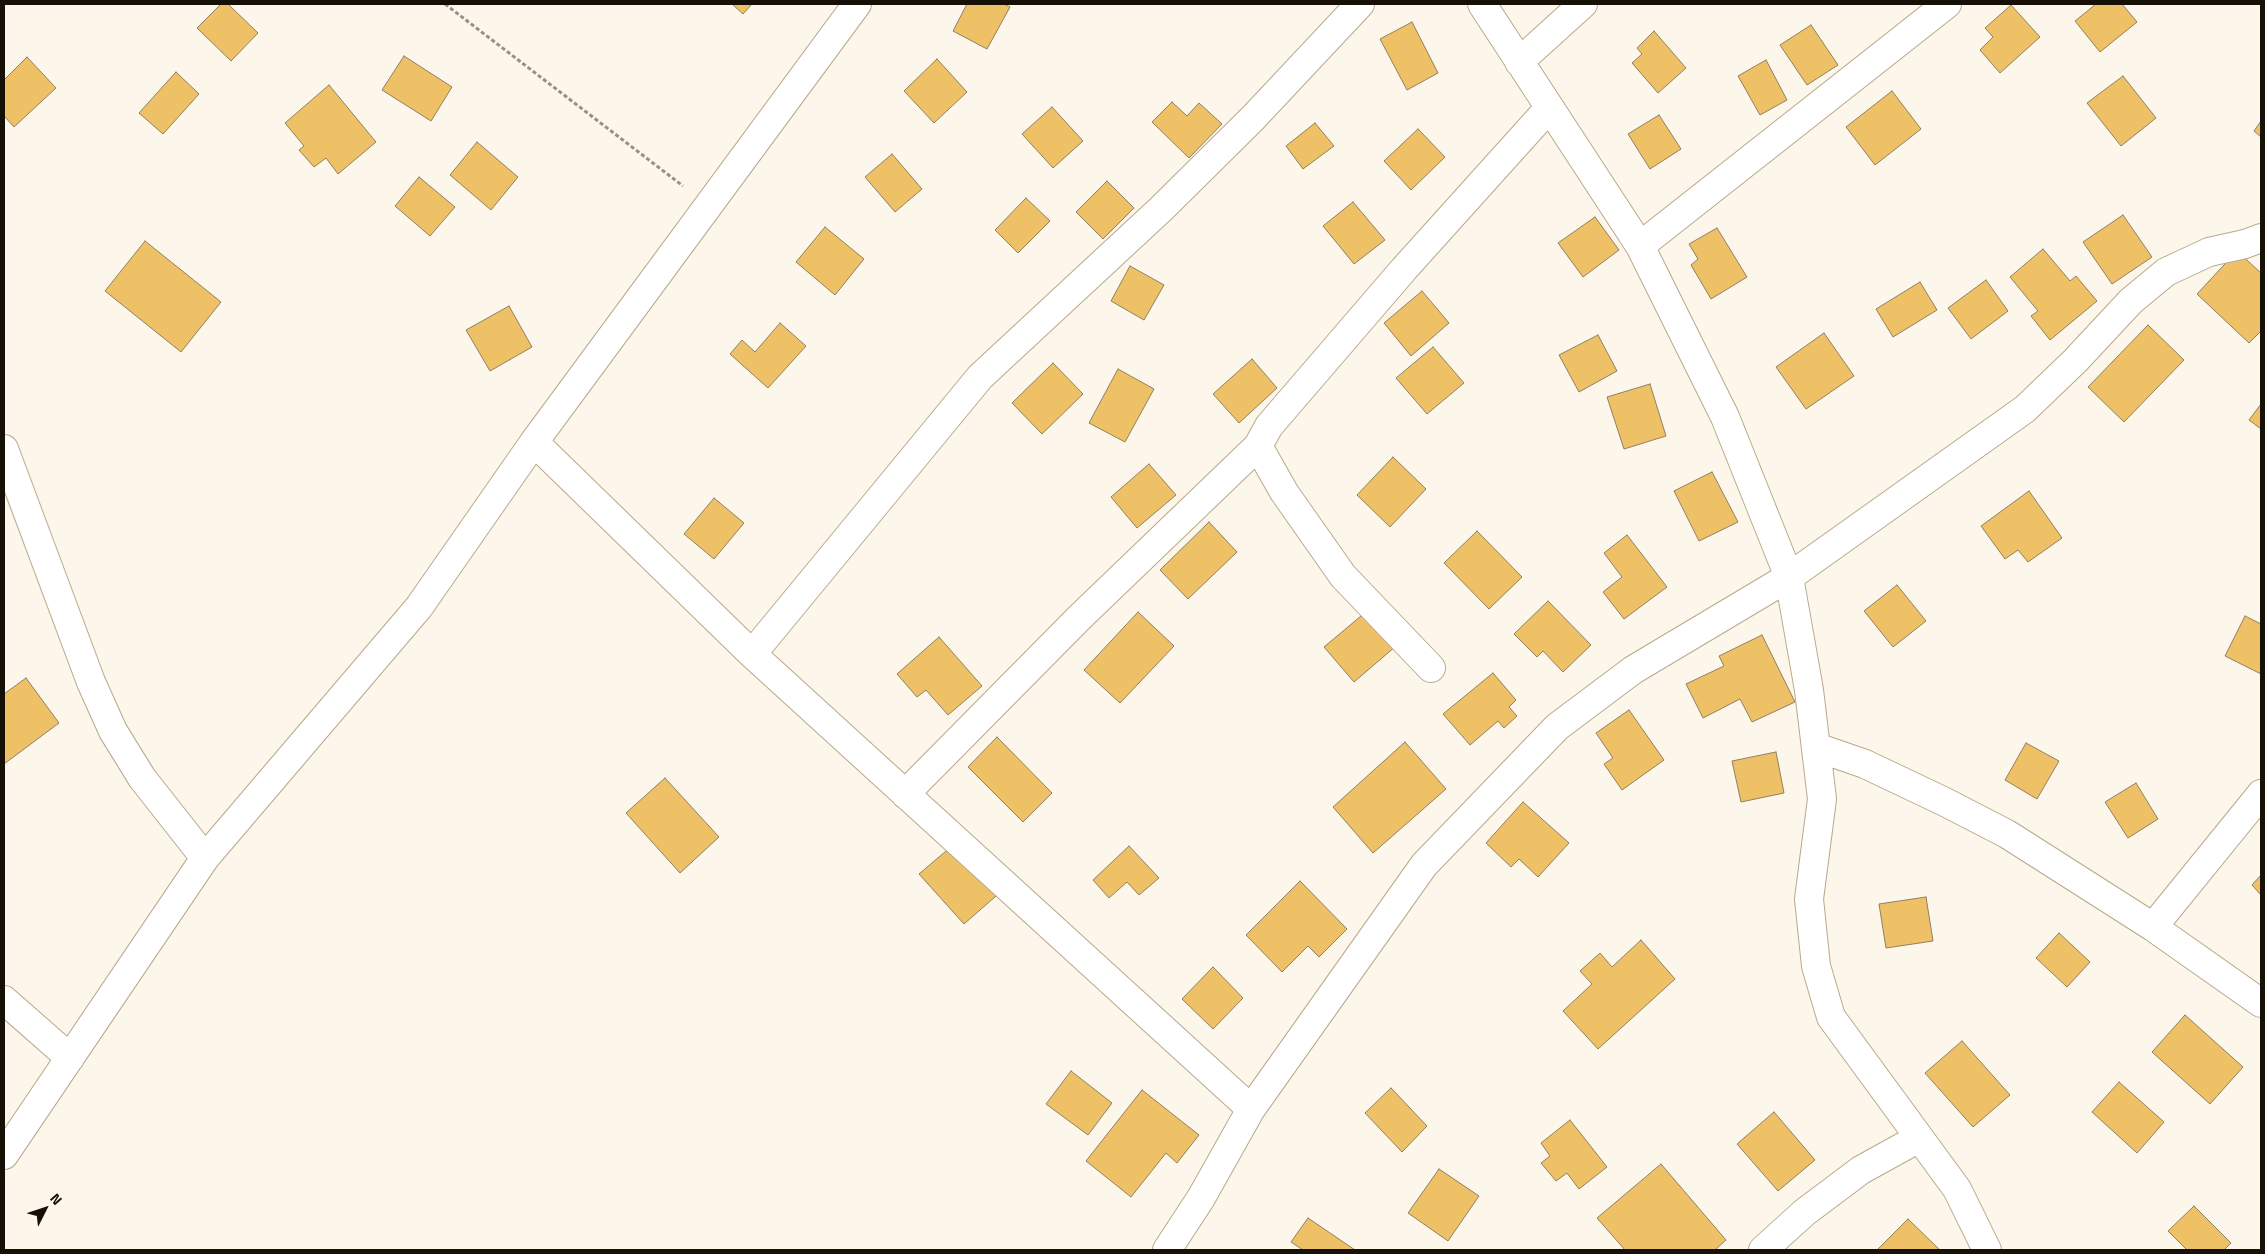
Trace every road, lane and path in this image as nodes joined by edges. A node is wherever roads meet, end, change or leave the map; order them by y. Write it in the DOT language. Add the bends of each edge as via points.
graph roads {
  1 [pos="445,4"];
  2 [pos="857,4"];
  3 [pos="1360,4"];
  4 [pos="1482,4"];
  5 [pos="1583,4"];
  6 [pos="1948,4"];
  7 [pos="1519,62"];
  8 [pos="1549,108"];
  9 [pos="707,205"];
  10 [pos="2261,238"];
  11 [pos="1640,246"];
  12 [pos="534,442"];
  13 [pos="1258,446"];
  14 [pos="4,449"];
  15 [pos="1789,577"];
  16 [pos="752,654"];
  17 [pos="1431,668"];
  18 [pos="1816,747"];
  19 [pos="905,794"];
  20 [pos="2261,794"];
  21 [pos="205,858"];
  22 [pos="2153,927"];
  23 [pos="4,1000"];
  24 [pos="2261,1003"];
  25 [pos="70,1058"];
  26 [pos="1251,1109"];
  27 [pos="1918,1138"];
  28 [pos="4,1155"];
  29 [pos="1166,1250"];
  30 [pos="1764,1250"];
  31 [pos="1987,1250"];
  1 -- 9 [label="path"];
  2 -- 9 [label="street"];
  3 -- 16 [label="street" via="1161,209 980,378"];
  4 -- 7 [label="street"];
  5 -- 7 [label="street"];
  6 -- 11 [label="street"];
  7 -- 8 [label="street"];
  8 -- 11 [label="street"];
  8 -- 13 [label="street" via="1404,269 1275,419"];
  9 -- 12 [label="street"];
  10 -- 15 [label="street" via="2209,252 2166,272 2131,301 2025,409"];
  11 -- 15 [label="street" via="1725,417"];
  12 -- 16 [label="street"];
  12 -- 21 [label="street" via="420,606"];
  13 -- 17 [label="street" via="1284,492 1344,576"];
  13 -- 19 [label="street" via="1079,618"];
  14 -- 21 [label="street" via="91,682 113,731 142,778"];
  15 -- 18 [label="street"];
  15 -- 26 [label="street" via="1633,670 1556,727 1424,865"];
  16 -- 19 [label="street"];
  18 -- 22 [label="street" via="1865,764 2007,834"];
  18 -- 27 [label="street" via="1822,799 1809,899 1816,966 1831,1017"];
  19 -- 26 [label="street"];
  20 -- 22 [label="street"];
  21 -- 25 [label="street"];
  22 -- 24 [label="street"];
  23 -- 25 [label="street"];
  25 -- 28 [label="street"];
  26 -- 29 [label="street" via="1201,1198"];
  27 -- 30 [label="street" via="1861,1170 1805,1212"];
  27 -- 31 [label="street" via="1957,1189"];
}
